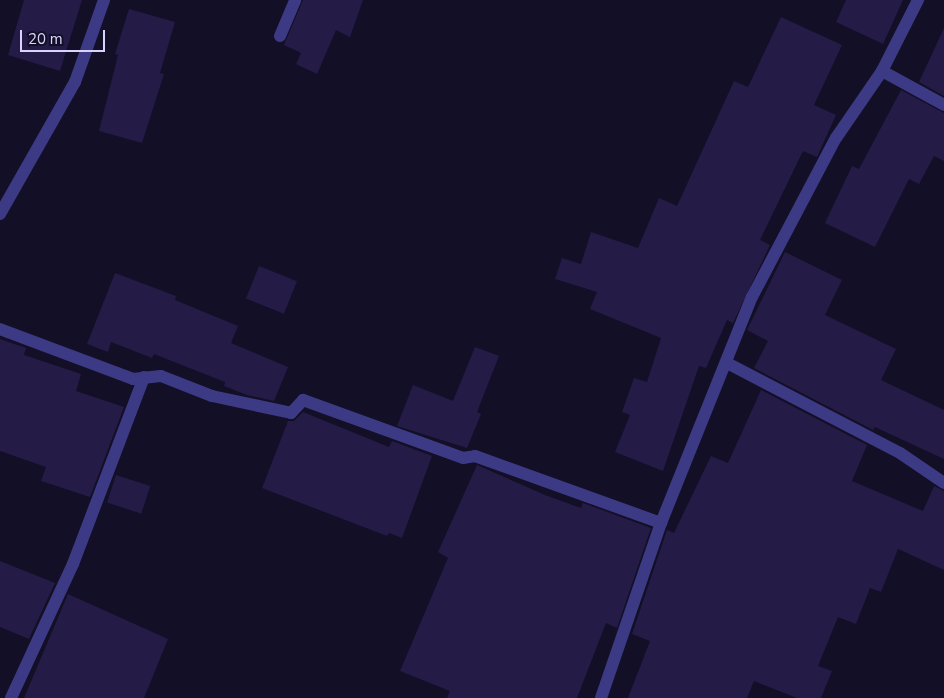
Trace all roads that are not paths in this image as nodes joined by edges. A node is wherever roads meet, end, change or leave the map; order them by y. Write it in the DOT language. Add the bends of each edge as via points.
graph roads {
  1 [pos="104,0"];
  2 [pos="295,0"];
  3 [pos="918,0"];
  4 [pos="280,36"];
  5 [pos="882,71"];
  6 [pos="944,105"];
  7 [pos="0,214"];
  8 [pos="0,329"];
  9 [pos="727,363"];
  10 [pos="144,377"];
  11 [pos="944,484"];
  12 [pos="661,523"];
  13 [pos="11,698"];
  14 [pos="601,698"];
  1 -- 7 [label="street" via="75,82"];
  2 -- 4 [label="street"];
  3 -- 5 [label="street"];
  5 -- 6 [label="street"];
  5 -- 9 [label="street" via="836,138 756,289"];
  8 -- 10 [label="street" via="133,379"];
  9 -- 11 [label="street" via="900,453"];
  9 -- 12 [label="street"];
  10 -- 12 [label="street" via="161,376 212,396 291,413 302,400 463,458 475,456"];
  10 -- 13 [label="street" via="73,564"];
  12 -- 14 [label="street"];
}
